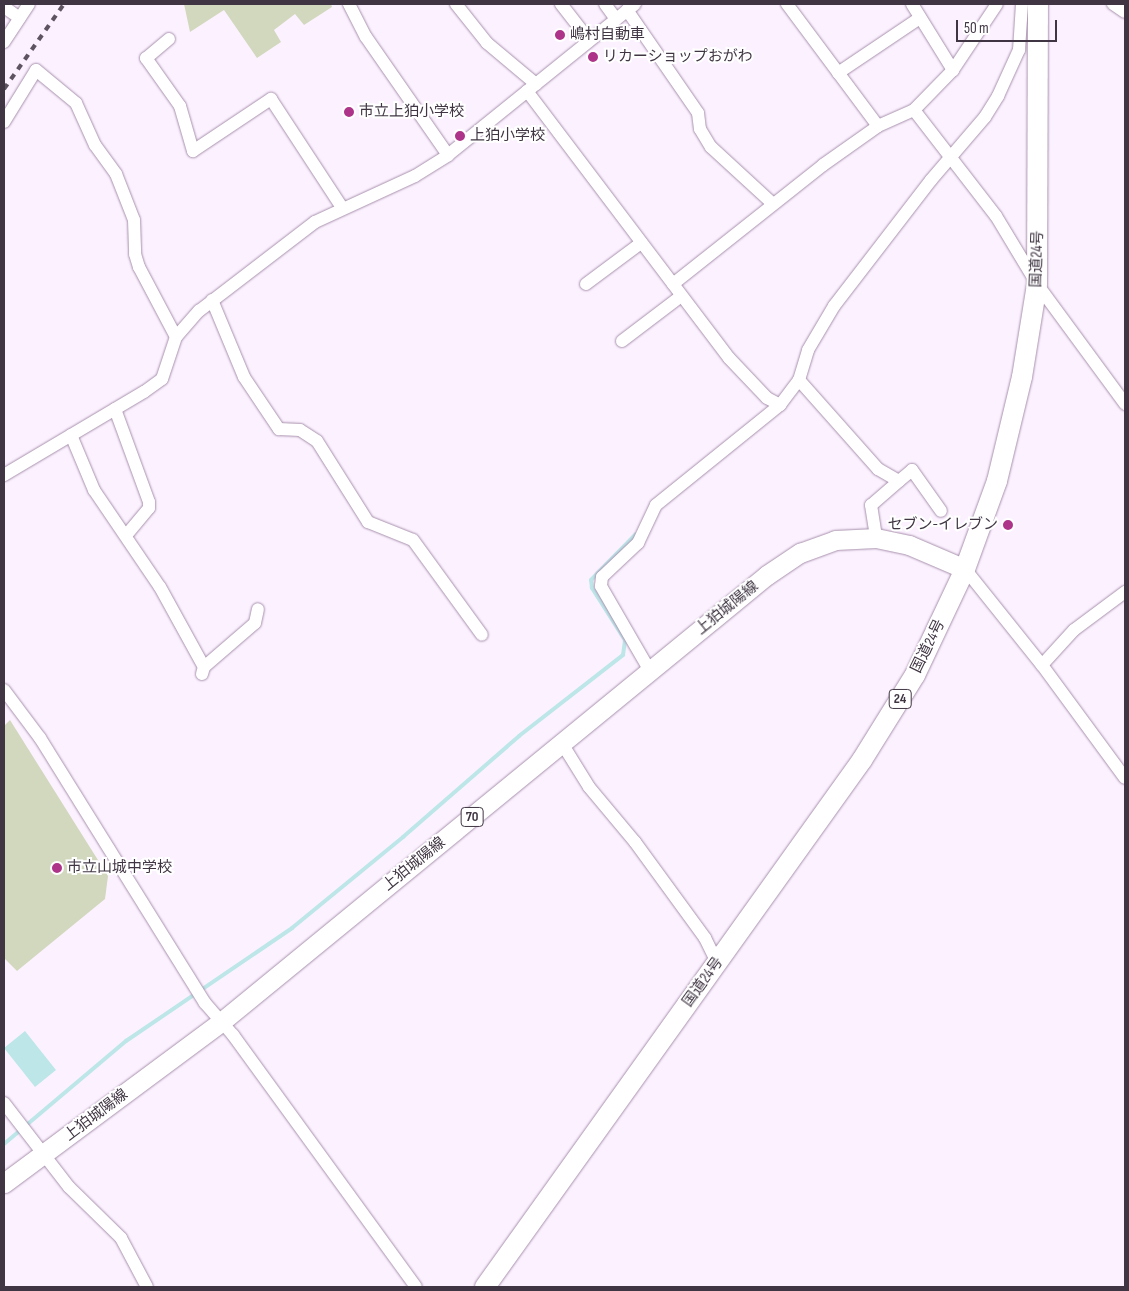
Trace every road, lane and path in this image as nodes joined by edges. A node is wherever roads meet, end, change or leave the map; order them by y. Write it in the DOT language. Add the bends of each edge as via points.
graph roads {
  1 [pos="29,4"];
  2 [pos="349,4"];
  3 [pos="456,4"];
  4 [pos="560,4"];
  5 [pos="605,4"];
  6 [pos="787,4"];
  7 [pos="912,4"];
  8 [pos="996,4"];
  9 [pos="1022,4"];
  10 [pos="1038,4"];
  11 [pos="1113,4"];
  12 [pos="4,7"];
  13 [pos="631,7"];
  14 [pos="1125,12"];
  15 [pos="20,18"];
  16 [pos="920,18"];
  17 [pos="616,19"];
  18 [pos="169,39"];
  19 [pos="589,40"];
  20 [pos="4,42"];
  21 [pos="953,70"];
  22 [pos="838,73"];
  23 [pos="532,87"];
  24 [pos="914,110"];
  25 [pos="4,122"];
  26 [pos="878,126"];
  27 [pos="448,155"];
  28 [pos="949,157"];
  29 [pos="772,204"];
  30 [pos="342,209"];
  31 [pos="641,243"];
  32 [pos="586,284"];
  33 [pos="673,284"];
  34 [pos="1037,284"];
  35 [pos="682,296"];
  36 [pos="212,300"];
  37 [pos="176,337"];
  38 [pos="622,342"];
  39 [pos="799,380"];
  40 [pos="1125,404"];
  41 [pos="780,405"];
  42 [pos="115,409"];
  43 [pos="71,435"];
  44 [pos="4,474"];
  45 [pos="899,481"];
  46 [pos="941,511"];
  47 [pos="127,534"];
  48 [pos="876,538"];
  49 [pos="965,569"];
  50 [pos="1125,592"];
  51 [pos="258,609"];
  52 [pos="482,635"];
  53 [pos="1042,665"];
  54 [pos="650,671"];
  55 [pos="4,690"];
  56 [pos="562,745"];
  57 [pos="1125,778"];
  58 [pos="717,962"];
  59 [pos="221,1022"];
  60 [pos="4,1103"];
  61 [pos="43,1154"];
  62 [pos="4,1183"];
  63 [pos="146,1287"];
  64 [pos="416,1287"];
  65 [pos="485,1287"];
  1 -- 15 [label="street"];
  2 -- 27 [label="street" via="366,37 393,71"];
  3 -- 23 [label="street" via="487,43"];
  4 -- 19 [label="street"];
  5 -- 17 [label="street"];
  6 -- 22 [label="street"];
  7 -- 16 [label="street"];
  8 -- 21 [label="street"];
  9 -- 28 [label="street" via="1019,50 1012,67 985,117"];
  10 -- 34 [label="highway, 国道24号 / 24"];
  11 -- 14 [label="street"];
  12 -- 15 [label="street"];
  13 -- 17 [label="street"];
  13 -- 29 [label="street" via="698,113 700,129 711,147"];
  15 -- 20 [label="street"];
  16 -- 21 [label="street"];
  16 -- 22 [label="street"];
  17 -- 19 [label="street"];
  18 -- 30 [label="street" via="146,58 180,106 193,151 271,99"];
  19 -- 23 [label="street"];
  21 -- 24 [label="street"];
  22 -- 26 [label="street"];
  23 -- 27 [label="street"];
  23 -- 31 [label="street"];
  24 -- 26 [label="street"];
  24 -- 28 [label="street"];
  25 -- 37 [label="street" via="36,70 76,103 95,145 116,174 134,220 135,254 139,267"];
  26 -- 29 [label="street"];
  27 -- 30 [label="street" via="415,176"];
  28 -- 34 [label="street" via="996,216"];
  28 -- 39 [label="street" via="830,313 808,350"];
  29 -- 33 [label="street"];
  30 -- 36 [label="street" via="297,235"];
  31 -- 32 [label="street"];
  31 -- 33 [label="street"];
  33 -- 35 [label="street"];
  34 -- 40 [label="street"];
  34 -- 49 [label="highway, 国道24号 / 24" via="1022,378 997,481"];
  35 -- 38 [label="street"];
  35 -- 41 [label="street" via="730,358 767,398"];
  36 -- 37 [label="street"];
  36 -- 52 [label="street" via="244,377 279,429 300,430 317,441 368,522 412,540"];
  37 -- 42 [label="street" via="162,379"];
  39 -- 41 [label="street"];
  39 -- 45 [label="street" via="878,469"];
  41 -- 54 [label="street" via="656,504 638,543 602,577 601,586"];
  42 -- 43 [label="street"];
  42 -- 47 [label="street" via="149,502 148,508"];
  43 -- 44 [label="street"];
  43 -- 47 [label="street" via="94,490"];
  45 -- 46 [label="street" via="912,470"];
  45 -- 48 [label="street" via="871,505"];
  47 -- 51 [label="street" via="203,671 255,623"];
  48 -- 49 [label="main road, 上狛城陽線 / 70" via="909,545"];
  48 -- 54 [label="main road, 上狛城陽線 / 70" via="835,540 800,553 767,575"];
  49 -- 53 [label="street"];
  49 -- 58 [label="highway, 国道24号 / 24" via="915,675 862,760"];
  50 -- 53 [label="street" via="1074,630"];
  53 -- 57 [label="street"];
  54 -- 56 [label="main road, 上狛城陽線 / 70"];
  55 -- 59 [label="street" via="40,738 199,994"];
  56 -- 58 [label="street" via="589,787 635,842 705,938"];
  56 -- 59 [label="main road, 上狛城陽線 / 70"];
  58 -- 65 [label="highway, 国道24号 / 24"];
  59 -- 61 [label="main road, 上狛城陽線 / 70"];
  59 -- 64 [label="street"];
  60 -- 61 [label="street"];
  61 -- 62 [label="main road, 上狛城陽線 / 70"];
  61 -- 63 [label="street" via="79,1198 121,1238"];
}
